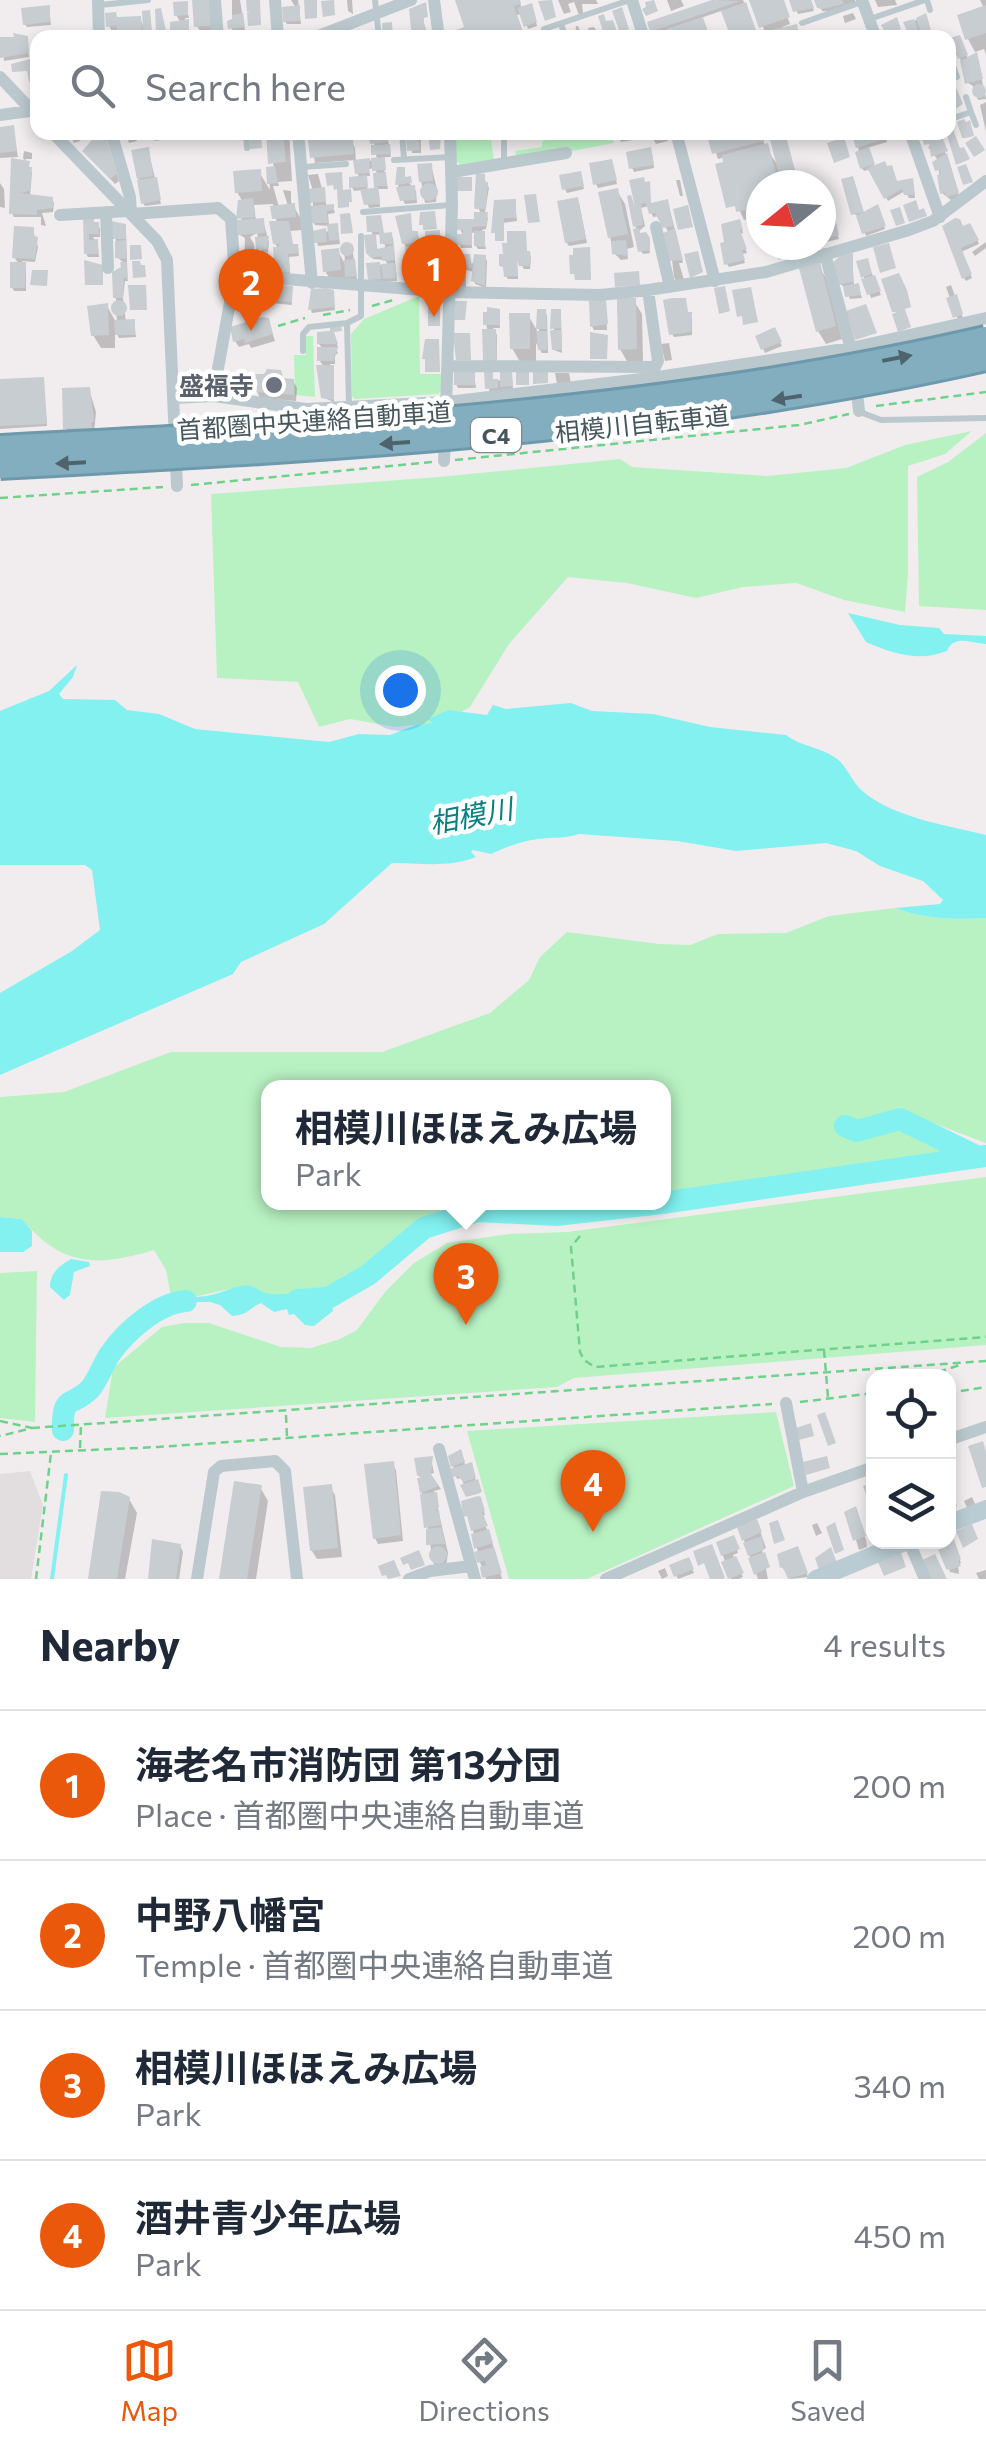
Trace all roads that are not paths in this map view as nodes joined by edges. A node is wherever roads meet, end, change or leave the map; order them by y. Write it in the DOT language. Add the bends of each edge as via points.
graph roads {
  1 [pos="148,0"];
  2 [pos="216,0"];
  3 [pos="275,0"];
  4 [pos="411,0"];
  5 [pos="434,0"];
  6 [pos="633,0"];
  7 [pos="926,0"];
  8 [pos="863,1"];
  9 [pos="98,2"];
  10 [pos="376,7"];
  11 [pos="930,10"];
  12 [pos="869,19"];
  13 [pos="561,24"];
  14 [pos="802,24"];
  15 [pos="100,30"];
  16 [pos="218,30"];
  17 [pos="277,30"];
  18 [pos="329,30"];
  19 [pos="438,30"];
  20 [pos="544,30"];
  21 [pos="563,30"];
  22 [pos="642,30"];
  23 [pos="873,30"];
  24 [pos="0,77"];
  25 [pos="966,97"];
  26 [pos="30,108"];
  27 [pos="971,112"];
  28 [pos="30,113"];
  29 [pos="0,116"];
  30 [pos="956,117"];
  31 [pos="976,125"];
  32 [pos="60,140"];
  33 [pos="113,140"];
  34 [pos="247,140"];
  35 [pos="299,140"];
  36 [pos="403,140"];
  37 [pos="451,140"];
  38 [pos="504,140"];
  39 [pos="678,140"];
  40 [pos="912,140"];
  41 [pos="248,148"];
  42 [pos="566,153"];
  43 [pos="452,157"];
  44 [pos="404,159"];
  45 [pos="394,160"];
  46 [pos="346,164"];
  47 [pos="504,164"];
  48 [pos="301,167"];
  49 [pos="452,172"];
  50 [pos="986,181"];
  51 [pos="452,204"];
  52 [pos="106,212"];
  53 [pos="130,212"];
  54 [pos="363,212"];
  55 [pos="60,215"];
  56 [pos="940,217"];
  57 [pos="656,227"];
  58 [pos="362,236"];
  59 [pos="836,251"];
  60 [pos="806,260"];
  61 [pos="828,260"];
  62 [pos="108,268"];
  63 [pos="235,275"];
  64 [pos="715,281"];
  65 [pos="312,282"];
  66 [pos="363,286"];
  67 [pos="670,287"];
  68 [pos="648,290"];
  69 [pos="448,292"];
  70 [pos="986,318"];
  71 [pos="347,323"];
  72 [pos="986,338"];
  73 [pos="851,348"];
  74 [pos="303,350"];
  75 [pos="986,358"];
  76 [pos="449,366"];
  77 [pos="213,396"];
  78 [pos="175,398"];
  79 [pos="447,402"];
  80 [pos="350,406"];
  81 [pos="859,411"];
  82 [pos="986,418"];
  83 [pos="0,447"];
  84 [pos="444,461"];
  85 [pos="0,467"];
  86 [pos="177,486"];
  87 [pos="786,1402"];
  88 [pos="986,1427"];
  89 [pos="956,1437"];
  90 [pos="439,1449"];
  91 [pos="866,1470"];
  92 [pos="803,1492"];
  93 [pos="986,1509"];
  94 [pos="956,1521"];
  95 [pos="890,1549"];
  96 [pos="910,1549"];
  97 [pos="473,1572"];
  98 [pos="196,1579"];
  99 [pos="297,1579"];
  100 [pos="408,1579"];
  101 [pos="606,1579"];
  102 [pos="816,1579"];
  103 [pos="925,1579"];
  1 -- 9 [label="lane"];
  2 -- 16 [label="street"];
  3 -- 17 [label="street"];
  4 -- 10 [label="street"];
  5 -- 19 [label="street"];
  6 -- 13 [label="lane"];
  6 -- 22 [label="street"];
  7 -- 11 [label="lane"];
  7 -- 12 [label="lane"];
  8 -- 12 [label="street"];
  8 -- 14 [label="lane"];
  9 -- 15 [label="street"];
  10 -- 18 [label="street"];
  12 -- 23 [label="street"];
  13 -- 20 [label="lane"];
  13 -- 21 [label="lane"];
  24 -- 26 [label="street"];
  25 -- 27 [label="lane"];
  27 -- 30 [label="lane"];
  27 -- 31 [label="lane"];
  28 -- 29 [label="street"];
  32 -- 53 [label="street"];
  33 -- 53 [label="street"];
  34 -- 41 [label="lane"];
  35 -- 48 [label="street"];
  36 -- 44 [label="lane"];
  37 -- 43 [label="street"];
  38 -- 47 [label="lane"];
  39 -- 64 [label="street"];
  40 -- 56 [label="street"];
  42 -- 47 [label="street"];
  43 -- 44 [label="lane"];
  43 -- 49 [label="street"];
  44 -- 45 [label="lane"];
  46 -- 48 [label="lane"];
  47 -- 49 [label="street"];
  48 -- 65 [label="street"];
  49 -- 51 [label="street"];
  50 -- 56 [label="street"];
  51 -- 54 [label="lane"];
  51 -- 69 [label="street"];
  52 -- 53 [label="street"];
  52 -- 55 [label="street"];
  52 -- 62 [label="street"];
  53 -- 63 [label="street" via="226,212 234,226"];
  53 -- 78 [label="street" via="167,260"];
  56 -- 59 [label="street"];
  57 -- 67 [label="street"];
  58 -- 66 [label="lane"];
  60 -- 64 [label="street"];
  61 -- 73 [label="street"];
  63 -- 65 [label="street"];
  63 -- 77 [label="street"];
  64 -- 67 [label="street"];
  65 -- 66 [label="street"];
  66 -- 69 [label="street"];
  66 -- 71 [label="lane" via="361,316"];
  67 -- 68 [label="street"];
  68 -- 69 [label="street"];
  68 -- 76 [label="street" via="655,367"];
  69 -- 76 [label="street"];
  70 -- 73 [label="street"];
  71 -- 74 [label="lane" via="309,327"];
  71 -- 80 [label="lane"];
  83 -- 72 [label="highway, 首都圏中央連絡自動車道 / C4, one-way, bridge" via="606,403 819,373"];
  73 -- 79 [label="street"];
  73 -- 81 [label="street"];
  75 -- 85 [label="highway, 首都圏中央連絡自動車道 / C4, one-way, bridge" via="822,392 609,423"];
  76 -- 79 [label="street"];
  77 -- 78 [label="street"];
  77 -- 80 [label="street" via="306,409"];
  78 -- 86 [label="street"];
  79 -- 80 [label="street"];
  79 -- 84 [label="street"];
  81 -- 82 [label="lane" via="880,420"];
  87 -- 92 [label="street"];
  88 -- 89 [label="street"];
  90 -- 97 [label="street"];
  91 -- 92 [label="street"];
  92 -- 101 [label="street"];
  93 -- 94 [label="street"];
  95 -- 102 [label="street"];
  96 -- 103 [label="street"];
  97 -- 100 [label="street"];
  98 -- 99 [label="street" via="214,1472 275,1461 285,1471"];
}
